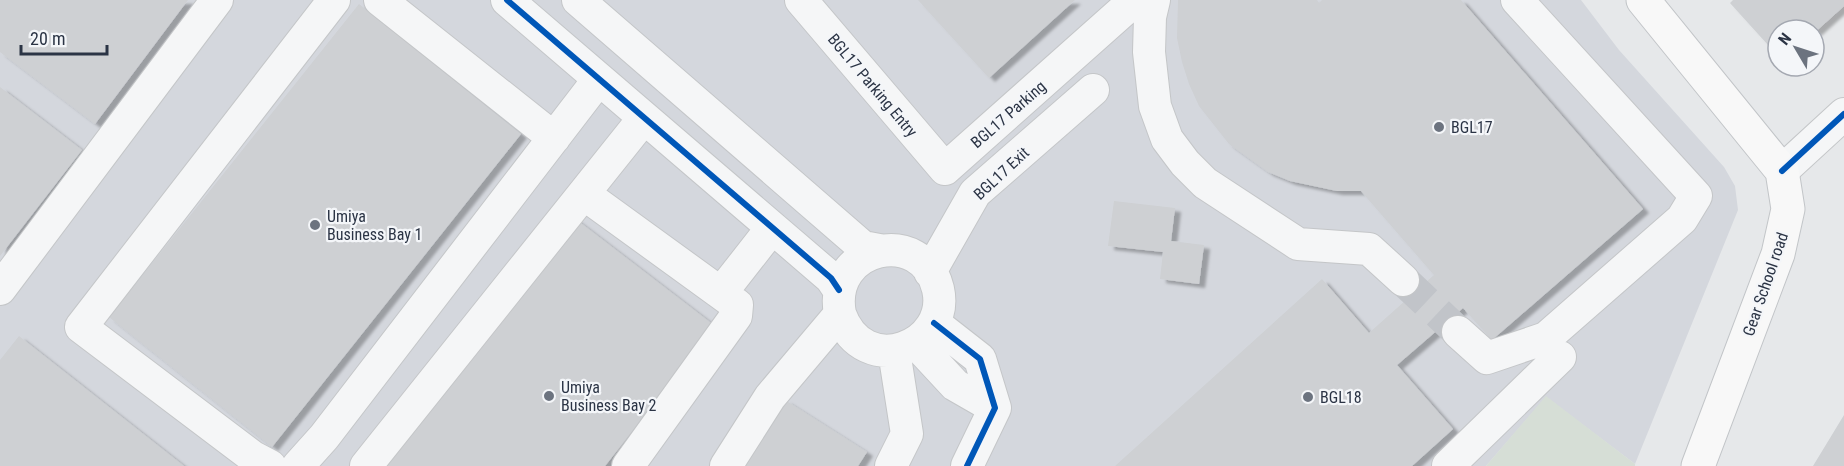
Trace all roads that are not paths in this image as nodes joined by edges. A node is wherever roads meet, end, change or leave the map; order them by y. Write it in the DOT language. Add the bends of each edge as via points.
graph roads {
  1 [pos="217,0"];
  2 [pos="334,0"];
  3 [pos="380,0"];
  4 [pos="507,0"];
  5 [pos="578,0"];
  6 [pos="801,0"];
  7 [pos="1135,0"];
  8 [pos="1154,0"];
  9 [pos="1517,0"];
  10 [pos="1643,0"];
  11 [pos="599,79"];
  12 [pos="1093,90"];
  13 [pos="1844,114"];
  14 [pos="644,118"];
  15 [pos="554,138"];
  16 [pos="945,170"];
  17 [pos="1782,171"];
  18 [pos="584,194"];
  19 [pos="772,228"];
  20 [pos="879,250"];
  21 [pos="930,272"];
  22 [pos="1403,280"];
  23 [pos="0,289"];
  24 [pos="721,293"];
  25 [pos="839,302"];
  26 [pos="1458,332"];
  27 [pos="915,339"];
  28 [pos="1560,357"];
  29 [pos="270,466"];
  30 [pos="298,466"];
  31 [pos="366,466"];
  32 [pos="628,466"];
  33 [pos="726,466"];
  34 [pos="891,466"];
  35 [pos="967,466"];
  36 [pos="1448,466"];
  37 [pos="1698,466"];
  1 -- 23 [label="street"];
  2 -- 29 [label="street" via="81,327"];
  3 -- 15 [label="street"];
  4 -- 11 [label="street"];
  5 -- 20 [label="street" via="863,247"];
  6 -- 16 [label="street, BGL17 Parking Entry"];
  7 -- 16 [label="street, BGL17 Parking"];
  8 -- 22 [label="street" via="1149,52 1155,106 1167,139 1185,163 1206,183 1298,244 1369,249"];
  9 -- 26 [label="street" via="1696,196 1682,219 1546,338 1487,358"];
  10 -- 17 [label="main road"];
  11 -- 14 [label="street"];
  11 -- 15 [label="street"];
  12 -- 21 [label="street, BGL17 Exit" via="975,193"];
  13 -- 17 [label="street"];
  14 -- 18 [label="street"];
  14 -- 19 [label="street"];
  15 -- 30 [label="street"];
  17 -- 37 [label="main road, Gear School road" via="1788,209 1778,254"];
  18 -- 24 [label="street"];
  18 -- 31 [label="street"];
  19 -- 24 [label="street"];
  19 -- 25 [label="street" via="831,279"];
  20 -- 21 [label="street" via="909,254"];
  20 -- 25 [label="street" via="856,261 843,279"];
  21 -- 27 [label="street" via="938,289 939,306"];
  24 -- 32 [label="street" via="737,305 736,316"];
  25 -- 27 [label="street" via="847,330 863,344 874,349"];
  25 -- 33 [label="street"];
  27 -- 34 [label="street" via="907,434"];
  27 -- 35 [label="street" via="980,360 996,408"];
  28 -- 36 [label="street"];
}
